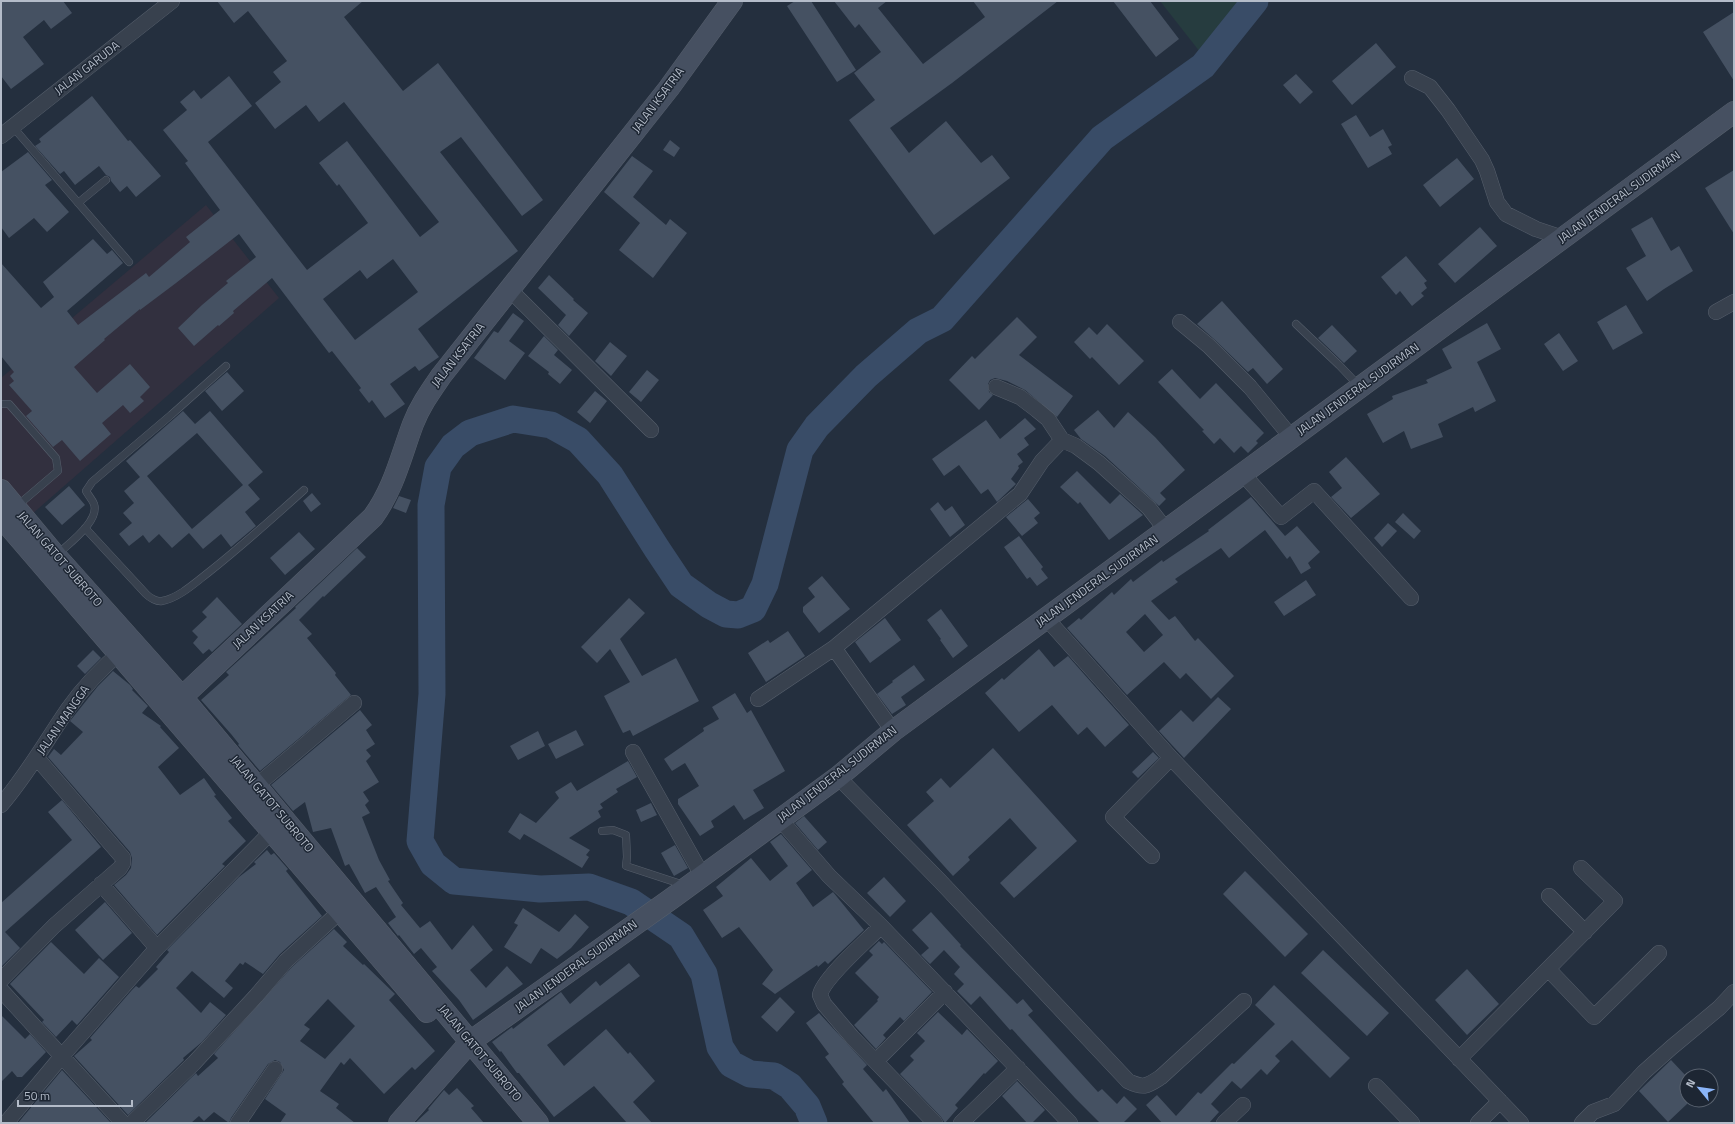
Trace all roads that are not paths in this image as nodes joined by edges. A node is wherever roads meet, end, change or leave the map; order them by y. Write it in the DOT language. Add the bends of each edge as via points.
graph roads {
  1 [pos="172,1"];
  2 [pos="732,1"];
  3 [pos="1412,78"];
  4 [pos="1734,112"];
  5 [pos="7,131"];
  6 [pos="106,180"];
  7 [pos="78,203"];
  8 [pos="1563,238"];
  9 [pos="129,262"];
  10 [pos="509,289"];
  11 [pos="1734,302"];
  12 [pos="1716,312"];
  13 [pos="1180,322"];
  14 [pos="1296,324"];
  15 [pos="226,366"];
  16 [pos="996,387"];
  17 [pos="1360,387"];
  18 [pos="1,404"];
  19 [pos="651,430"];
  20 [pos="1292,438"];
  21 [pos="1062,440"];
  22 [pos="1243,474"];
  23 [pos="1,490"];
  24 [pos="304,490"];
  25 [pos="8,512"];
  26 [pos="85,528"];
  27 [pos="1166,530"];
  28 [pos="56,556"];
  29 [pos="1411,598"];
  30 [pos="1046,618"];
  31 [pos="126,647"];
  32 [pos="834,648"];
  33 [pos="182,697"];
  34 [pos="758,699"];
  35 [pos="354,703"];
  36 [pos="893,731"];
  37 [pos="633,752"];
  38 [pos="37,758"];
  39 [pos="1171,758"];
  40 [pos="838,777"];
  41 [pos="256,786"];
  42 [pos="1,805"];
  43 [pos="779,818"];
  44 [pos="278,825"];
  45 [pos="602,831"];
  46 [pos="1152,856"];
  47 [pos="1581,868"];
  48 [pos="101,884"];
  49 [pos="687,887"];
  50 [pos="1549,896"];
  51 [pos="346,906"];
  52 [pos="881,926"];
  53 [pos="1584,932"];
  54 [pos="157,948"];
  55 [pos="1659,953"];
  56 [pos="1548,969"];
  57 [pos="1,980"];
  58 [pos="1,990"];
  59 [pos="945,992"];
  60 [pos="1734,992"];
  61 [pos="1244,1001"];
  62 [pos="467,1046"];
  63 [pos="62,1056"];
  64 [pos="1459,1059"];
  65 [pos="876,1061"];
  66 [pos="1018,1068"];
  67 [pos="275,1070"];
  68 [pos="1376,1086"];
  69 [pos="1500,1101"];
  70 [pos="1243,1105"];
  71 [pos="132,1122"];
  72 [pos="6,1123"];
  73 [pos="238,1123"];
  74 [pos="399,1123"];
  75 [pos="520,1123"];
  76 [pos="538,1123"];
  77 [pos="935,1123"];
  78 [pos="961,1123"];
  79 [pos="1070,1123"];
  80 [pos="1224,1123"];
  81 [pos="1412,1123"];
  82 [pos="1478,1123"];
  83 [pos="1521,1123"];
  84 [pos="1582,1123"];
  1 -- 5 [label="street, JALAN GARUDA"];
  2 -- 10 [label="street, JALAN KSATRIA" via="669,88"];
  3 -- 8 [label="street" via="1430,87 1448,110 1482,160 1497,202 1506,214 1536,229"];
  4 -- 8 [label="street, JALAN JENDERAL SUDIRMAN"];
  5 -- 7 [label="lane"];
  6 -- 7 [label="lane"];
  7 -- 9 [label="lane"];
  8 -- 17 [label="street, JALAN JENDERAL SUDIRMAN"];
  10 -- 19 [label="street"];
  10 -- 33 [label="street, JALAN KSATRIA" via="423,402 392,486 373,517"];
  11 -- 12 [label="street"];
  13 -- 20 [label="street" via="1209,346 1245,382"];
  14 -- 17 [label="lane"];
  15 -- 26 [label="lane" via="92,482 86,491 95,505 94,513"];
  16 -- 21 [label="street" via="1020,397 1037,410 1048,419"];
  17 -- 20 [label="street, JALAN JENDERAL SUDIRMAN"];
  18 -- 25 [label="lane" via="9,404 56,458 58,471"];
  20 -- 22 [label="street, JALAN JENDERAL SUDIRMAN"];
  21 -- 27 [label="street" via="1076,446 1099,463 1149,508"];
  21 -- 32 [label="street" via="1042,461 1020,494"];
  22 -- 27 [label="street, JALAN JENDERAL SUDIRMAN"];
  22 -- 29 [label="street" via="1282,517 1314,491"];
  23 -- 25 [label="street, JALAN GATOT SUBROTO"];
  24 -- 26 [label="lane" via="192,586 162,601 154,600 146,594"];
  25 -- 28 [label="street, JALAN GATOT SUBROTO"];
  25 -- 31 [label="street, JALAN GATOT SUBROTO"];
  26 -- 28 [label="lane"];
  27 -- 30 [label="street, JALAN JENDERAL SUDIRMAN"];
  28 -- 31 [label="street, JALAN GATOT SUBROTO"];
  30 -- 36 [label="street, JALAN JENDERAL SUDIRMAN"];
  30 -- 39 [label="street"];
  31 -- 33 [label="street, JALAN GATOT SUBROTO"];
  31 -- 38 [label="street, JALAN MANGGA" via="91,680 69,708"];
  31 -- 44 [label="street, JALAN GATOT SUBROTO"];
  32 -- 34 [label="street"];
  32 -- 36 [label="street"];
  33 -- 41 [label="street, JALAN GATOT SUBROTO"];
  35 -- 41 [label="street"];
  36 -- 40 [label="street, JALAN JENDERAL SUDIRMAN"];
  37 -- 49 [label="street"];
  38 -- 42 [label="street, JALAN MANGGA"];
  38 -- 48 [label="street" via="123,858 120,868"];
  39 -- 46 [label="street" via="1113,817"];
  39 -- 64 [label="street"];
  40 -- 43 [label="street, JALAN JENDERAL SUDIRMAN"];
  40 -- 61 [label="street" via="940,881 1128,1081 1140,1086 1150,1084"];
  41 -- 44 [label="street, JALAN GATOT SUBROTO"];
  43 -- 49 [label="street, JALAN JENDERAL SUDIRMAN"];
  43 -- 52 [label="street" via="829,876"];
  44 -- 51 [label="street, JALAN GATOT SUBROTO"];
  44 -- 54 [label="street"];
  45 -- 49 [label="lane" via="613,830 626,835 626,866"];
  47 -- 53 [label="street" via="1615,901"];
  48 -- 54 [label="street"];
  48 -- 57 [label="street" via="54,926"];
  49 -- 62 [label="street, JALAN JENDERAL SUDIRMAN"];
  50 -- 53 [label="street"];
  51 -- 62 [label="street, JALAN GATOT SUBROTO"];
  51 -- 71 [label="street" via="286,961 194,1063"];
  52 -- 59 [label="street"];
  52 -- 65 [label="street" via="833,975 822,988 820,995 824,1004"];
  53 -- 56 [label="street"];
  54 -- 63 [label="street"];
  55 -- 56 [label="street" via="1594,1017"];
  56 -- 64 [label="street"];
  58 -- 63 [label="street"];
  59 -- 65 [label="street"];
  59 -- 66 [label="street"];
  60 -- 84 [label="street" via="1644,1072 1614,1104 1593,1112"];
  62 -- 74 [label="street, JALAN JENDERAL SUDIRMAN"];
  62 -- 75 [label="street, JALAN GATOT SUBROTO"];
  62 -- 76 [label="street, JALAN GATOT SUBROTO"];
  63 -- 71 [label="street"];
  63 -- 72 [label="street"];
  64 -- 69 [label="street"];
  65 -- 77 [label="street"];
  66 -- 78 [label="street"];
  66 -- 79 [label="street"];
  67 -- 73 [label="street"];
  68 -- 81 [label="street"];
  69 -- 82 [label="street"];
  69 -- 83 [label="street"];
  70 -- 80 [label="street"];
}
